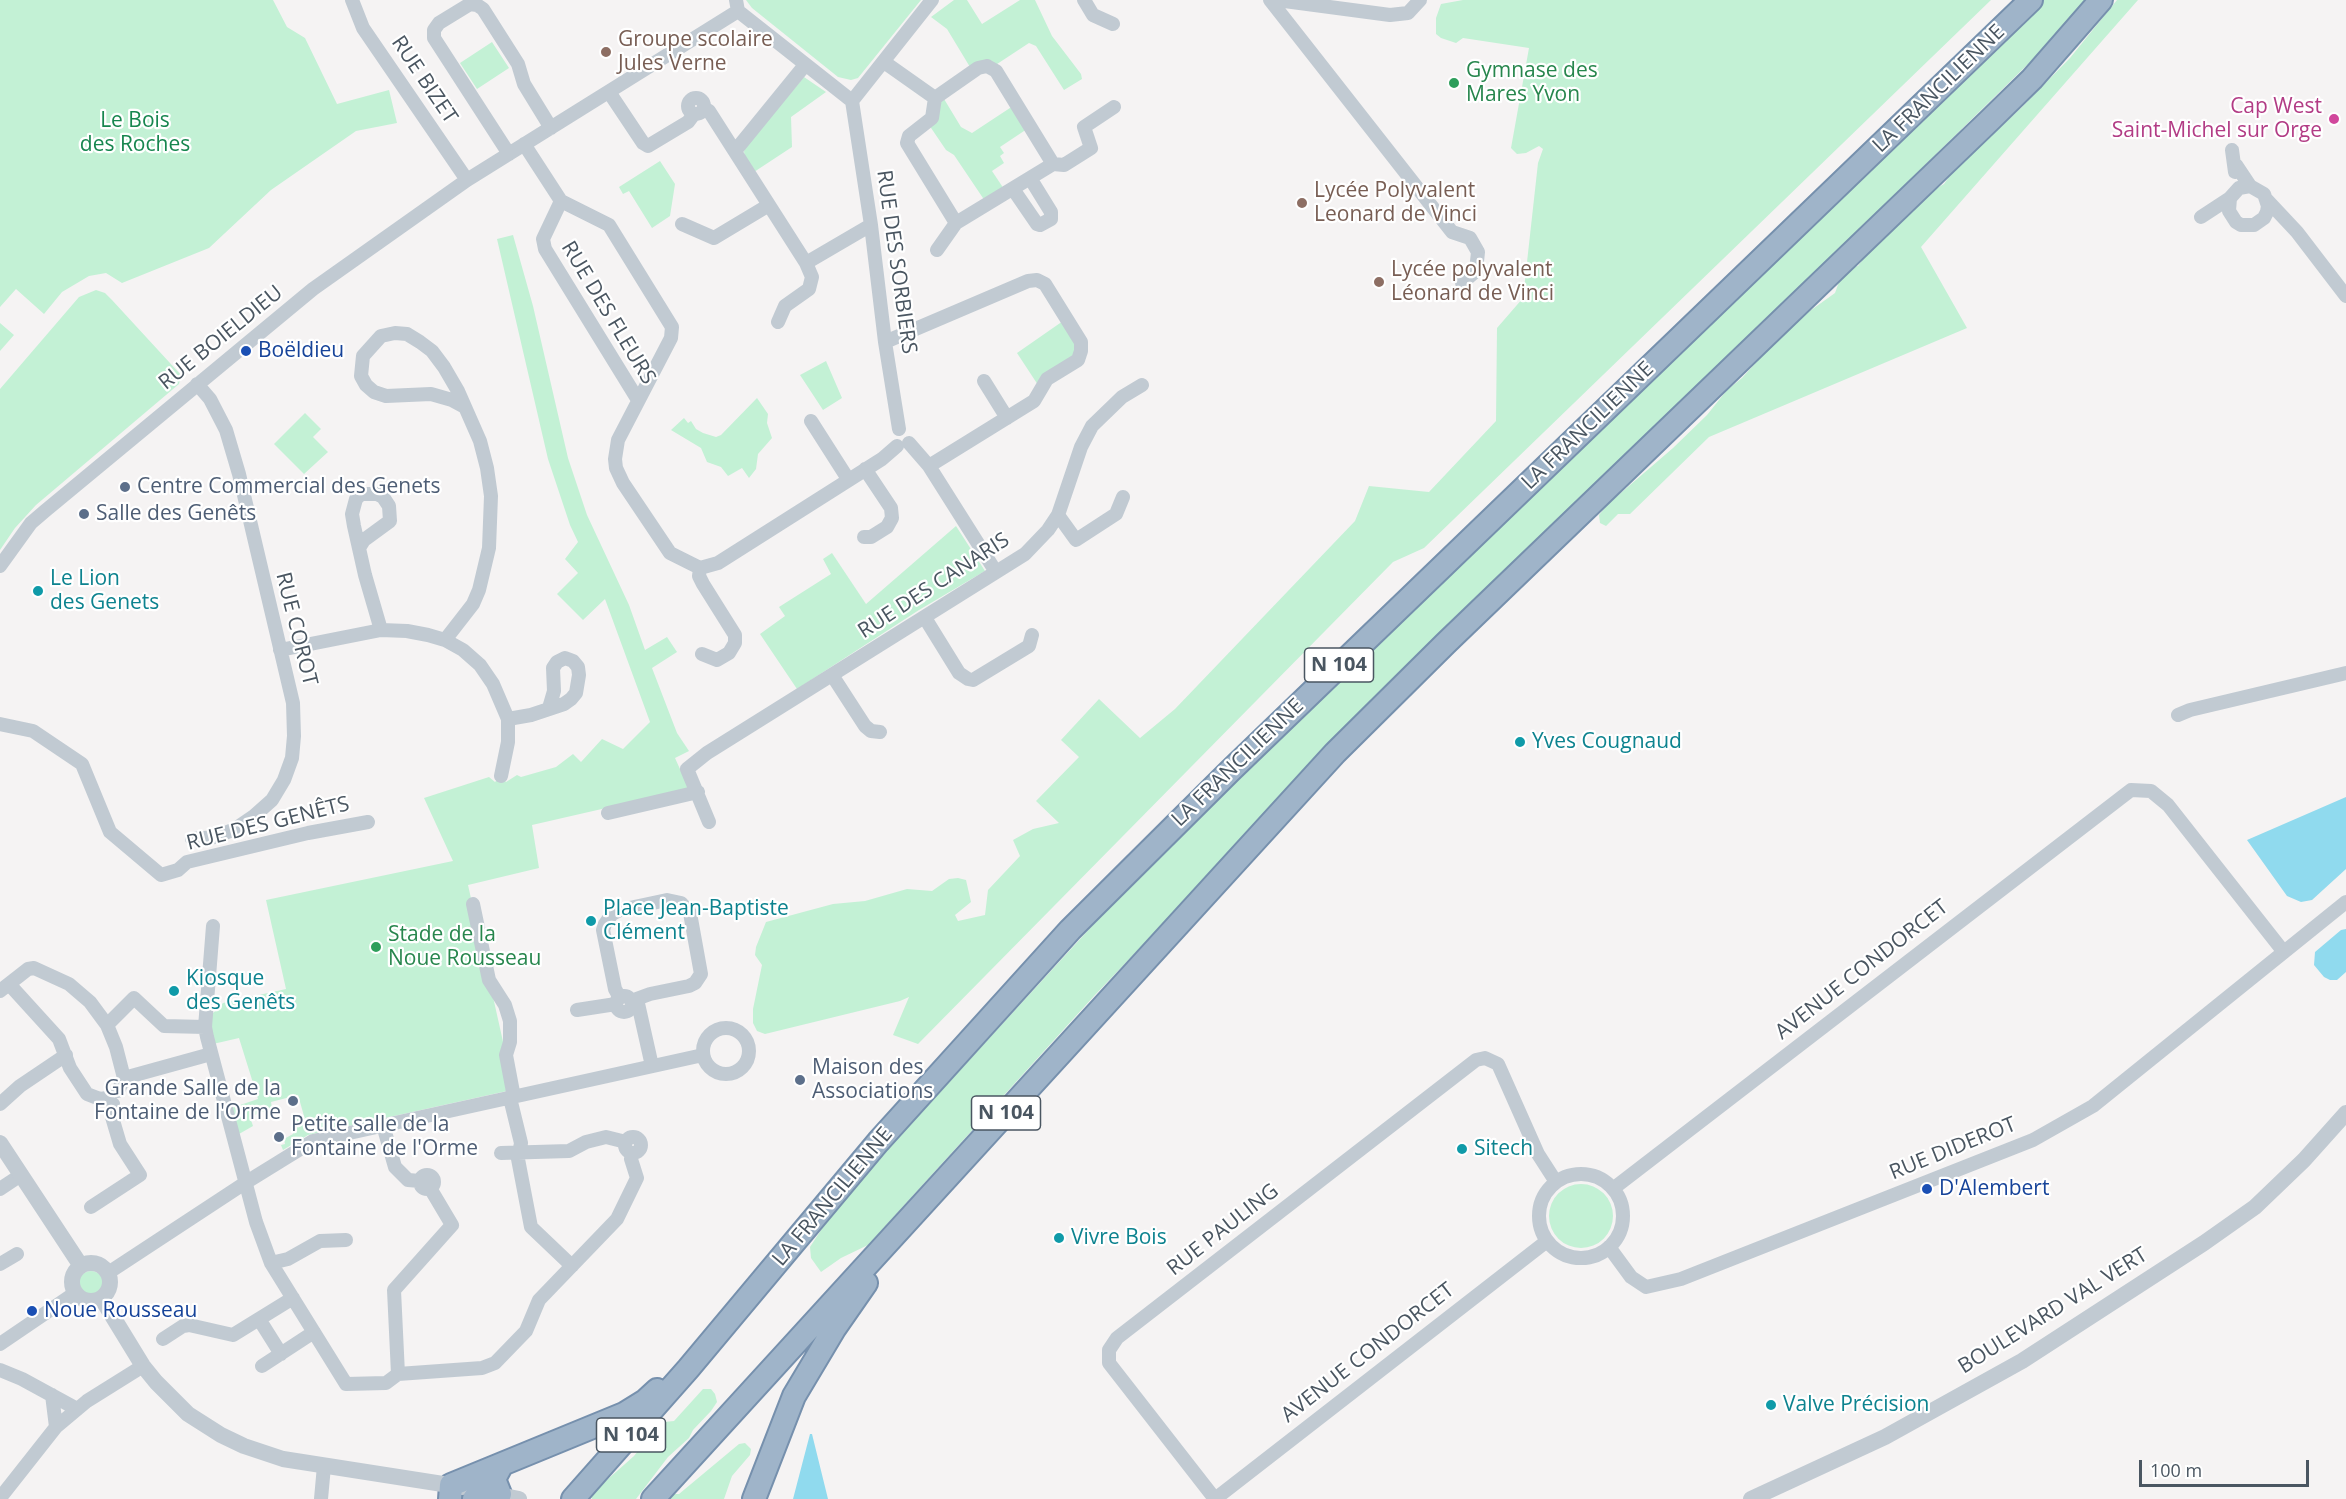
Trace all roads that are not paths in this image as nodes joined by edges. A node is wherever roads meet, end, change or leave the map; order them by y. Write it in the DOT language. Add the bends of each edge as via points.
graph roads {
  1 [pos="352,0"];
  2 [pos="932,0"];
  3 [pos="1084,0"];
  4 [pos="1270,0"];
  5 [pos="1277,0"];
  6 [pos="1420,0"];
  7 [pos="2031,0"];
  8 [pos="2101,0"];
  9 [pos="737,5"];
  10 [pos="1113,24"];
  11 [pos="884,62"];
  12 [pos="805,64"];
  13 [pos="609,92"];
  14 [pos="935,98"];
  15 [pos="852,101"];
  16 [pos="1114,107"];
  17 [pos="551,128"];
  18 [pos="524,144"];
  19 [pos="2232,150"];
  20 [pos="735,151"];
  21 [pos="509,154"];
  22 [pos="1053,164"];
  23 [pos="2236,165"];
  24 [pos="1030,178"];
  25 [pos="467,180"];
  26 [pos="2250,186"];
  27 [pos="1012,189"];
  28 [pos="2232,195"];
  29 [pos="2267,200"];
  30 [pos="561,201"];
  31 [pos="769,204"];
  32 [pos="2232,217"];
  33 [pos="2264,218"];
  34 [pos="956,223"];
  35 [pos="682,224"];
  36 [pos="871,225"];
  37 [pos="2290,227"];
  38 [pos="937,250"];
  39 [pos="806,263"];
  40 [pos="1462,283"];
  41 [pos="2346,296"];
  42 [pos="778,322"];
  43 [pos="885,342"];
  44 [pos="984,381"];
  45 [pos="198,384"];
  46 [pos="1142,385"];
  47 [pos="638,400"];
  48 [pos="465,407"];
  49 [pos="1006,418"];
  50 [pos="811,421"];
  51 [pos="903,444"];
  52 [pos="929,466"];
  53 [pos="865,469"];
  54 [pos="848,479"];
  55 [pos="1123,497"];
  56 [pos="1058,515"];
  57 [pos="864,537"];
  58 [pos="17,545"];
  59 [pos="359,548"];
  60 [pos="0,566"];
  61 [pos="700,568"];
  62 [pos="996,573"];
  63 [pos="0,578"];
  64 [pos="925,618"];
  65 [pos="381,630"];
  66 [pos="1032,635"];
  67 [pos="445,640"];
  68 [pos="280,650"];
  69 [pos="702,654"];
  70 [pos="2346,673"];
  71 [pos="832,675"];
  72 [pos="549,708"];
  73 [pos="2178,715"];
  74 [pos="508,718"];
  75 [pos="0,724"];
  76 [pos="880,732"];
  77 [pos="501,776"];
  78 [pos="698,792"];
  79 [pos="608,813"];
  80 [pos="368,822"];
  81 [pos="710,822"];
  82 [pos="192,839"];
  83 [pos="2346,902"];
  84 [pos="473,904"];
  85 [pos="213,926"];
  86 [pos="2283,951"];
  87 [pos="4,988"];
  88 [pos="626,1000"];
  89 [pos="577,1010"];
  90 [pos="107,1025"];
  91 [pos="205,1028"];
  92 [pos="211,1054"];
  93 [pos="66,1055"];
  94 [pos="704,1055"];
  95 [pos="652,1066"];
  96 [pos="116,1093"];
  97 [pos="510,1098"];
  98 [pos="0,1104"];
  99 [pos="2346,1113"];
  100 [pos="384,1125"];
  101 [pos="0,1143"];
  102 [pos="501,1153"];
  103 [pos="519,1153"];
  104 [pos="21,1175"];
  105 [pos="1556,1182"];
  106 [pos="245,1183"];
  107 [pos="1614,1188"];
  108 [pos="0,1189"];
  109 [pos="91,1207"];
  110 [pos="346,1240"];
  111 [pos="1547,1241"];
  112 [pos="885,1245"];
  113 [pos="1609,1247"];
  114 [pos="17,1254"];
  115 [pos="271,1263"];
  116 [pos="0,1264"];
  117 [pos="81,1266"];
  118 [pos="572,1266"];
  119 [pos="108,1273"];
  120 [pos="75,1293"];
  121 [pos="103,1297"];
  122 [pos="293,1298"];
  123 [pos="259,1319"];
  124 [pos="314,1332"];
  125 [pos="163,1339"];
  126 [pos="0,1344"];
  127 [pos="281,1354"];
  128 [pos="143,1366"];
  129 [pos="262,1366"];
  130 [pos="1,1367"];
  131 [pos="688,1369"];
  132 [pos="398,1374"];
  133 [pos="52,1395"];
  134 [pos="77,1409"];
  135 [pos="56,1427"];
  136 [pos="324,1466"];
  137 [pos="501,1466"];
  138 [pos="451,1492"];
  139 [pos="494,1496"];
  140 [pos="0,1498"];
  141 [pos="321,1499"];
  142 [pos="573,1499"];
  143 [pos="653,1499"];
  144 [pos="754,1499"];
  145 [pos="1215,1499"];
  146 [pos="1751,1499"];
  1 -- 25 [label="street, RUE BIZET" via="363,28"];
  2 -- 11 [label="street"];
  3 -- 10 [label="street" via="1094,15"];
  4 -- 40 [label="street" via="1452,232 1470,238 1478,252 1476,271"];
  5 -- 6 [label="street" via="1390,15 1408,13"];
  7 -- 131 [label="highway, LA FRANCILIENNE / N 104" via="1070,930 878,1142"];
  8 -- 112 [label="highway, N 104" via="2032,79 1335,753"];
  9 -- 12 [label="street"];
  9 -- 13 [label="street, RUE BOIELDIEU"];
  11 -- 14 [label="street"];
  11 -- 15 [label="street"];
  12 -- 15 [label="street"];
  12 -- 20 [label="street"];
  13 -- 17 [label="street, RUE BOIELDIEU"];
  13 -- 20 [label="street" via="648,146 699,111 709,111"];
  14 -- 22 [label="street" via="978,68 987,66 996,71"];
  14 -- 34 [label="street" via="933,118 909,136 907,143"];
  15 -- 36 [label="street, RUE DES SORBIERS"];
  16 -- 22 [label="street" via="1084,127 1092,148 1064,165"];
  17 -- 18 [label="street, RUE BOIELDIEU"];
  17 -- 21 [label="street" via="524,84 518,64 483,9 470,4 439,23 434,38"];
  18 -- 21 [label="street, RUE BOIELDIEU"];
  18 -- 30 [label="street"];
  19 -- 23 [label="street"];
  20 -- 31 [label="street"];
  21 -- 25 [label="street, RUE BOIELDIEU"];
  22 -- 24 [label="street"];
  23 -- 26 [label="street"];
  23 -- 28 [label="street"];
  24 -- 27 [label="street"];
  24 -- 27 [label="street" via="1051,212 1051,219 1037,224"];
  25 -- 45 [label="street, RUE BOIELDIEU" via="317,286"];
  26 -- 28 [label="street"];
  26 -- 29 [label="street" via="2259,189"];
  27 -- 34 [label="street"];
  28 -- 32 [label="street" via="2228,205"];
  28 -- 32 [label="street" via="2201,217"];
  29 -- 33 [label="street"];
  29 -- 37 [label="street"];
  30 -- 47 [label="street, RUE DES FLEURS" via="543,239 545,249"];
  30 -- 47 [label="street" via="609,225 672,327 671,338"];
  31 -- 35 [label="street" via="714,238"];
  31 -- 39 [label="street"];
  32 -- 33 [label="street" via="2248,226"];
  33 -- 37 [label="street"];
  34 -- 38 [label="street"];
  36 -- 39 [label="street"];
  36 -- 43 [label="street, RUE DES SORBIERS"];
  37 -- 41 [label="street"];
  39 -- 42 [label="street" via="812,284 784,306"];
  43 -- 49 [label="street" via="1028,281 1045,284 1081,342 1081,351 1078,360 1047,379 1034,401"];
  43 -- 51 [label="street, RUE DES SORBIERS" via="899,429 893,438"];
  44 -- 49 [label="street"];
  45 -- 58 [label="street, RUE BOIELDIEU" via="31,523"];
  45 -- 68 [label="street, RUE COROT" via="226,430"];
  46 -- 56 [label="street, RUE DES CANARIS" via="1122,397 1092,426"];
  47 -- 61 [label="street, RUE DES FLEURS" via="615,450 618,475 663,547 678,559"];
  48 -- 48 [label="street" via="432,351 407,334 381,336 363,356 361,376 374,392 386,396 430,394"];
  48 -- 67 [label="street" via="488,468 489,549 473,604"];
  49 -- 52 [label="street"];
  50 -- 54 [label="street"];
  51 -- 52 [label="street"];
  51 -- 53 [label="street"];
  52 -- 62 [label="street"];
  53 -- 54 [label="street"];
  53 -- 57 [label="street" via="891,508 892,518 887,527 872,537"];
  54 -- 61 [label="street" via="718,563"];
  55 -- 56 [label="street" via="1116,514 1076,540"];
  56 -- 62 [label="street, RUE DES CANARIS" via="1036,544"];
  58 -- 60 [label="street, RUE BOIELDIEU"];
  58 -- 63 [label="street, RUE BOIELDIEU"];
  59 -- 65 [label="street"];
  61 -- 69 [label="street" via="703,584 735,635 729,653 717,660"];
  62 -- 64 [label="street, RUE DES CANARIS"];
  64 -- 66 [label="street" via="959,673 973,680 1029,646"];
  64 -- 71 [label="street, RUE DES CANARIS"];
  65 -- 67 [label="street" via="407,631"];
  65 -- 68 [label="street"];
  67 -- 74 [label="street" via="480,665"];
  68 -- 82 [label="street, RUE COROT" via="293,703 294,729 292,758 284,780 272,800 235,830"];
  70 -- 73 [label="street"];
  71 -- 76 [label="street" via="865,726"];
  71 -- 78 [label="street, RUE DES CANARIS" via="687,769"];
  72 -- 74 [label="street"];
  74 -- 77 [label="street"];
  75 -- 80 [label="street, RUE DES GENÊTS" via="33,731 82,764 110,832 160,875 178,870 186,862"];
  78 -- 79 [label="street"];
  78 -- 81 [label="street"];
  83 -- 86 [label="street, RUE DIDEROT"];
  84 -- 97 [label="street" via="489,980 510,1021 506,1055 513,1092"];
  85 -- 91 [label="street"];
  86 -- 107 [label="street, AVENUE CONDORCET" via="2168,805 2151,790 2131,790"];
  86 -- 113 [label="street, RUE DIDEROT" via="2092,1106 2033,1140 1658,1285 1646,1287 1631,1277"];
  87 -- 90 [label="street" via="28,969 46,973 80,992"];
  87 -- 93 [label="street" via="54,1034"];
  88 -- 88 [label="street" via="689,986 698,980 702,969 691,918 684,906 672,900 612,915 603,930 615,989"];
  88 -- 89 [label="street"];
  88 -- 95 [label="street"];
  90 -- 91 [label="street" via="134,998 164,1026"];
  90 -- 96 [label="street" via="116,1047"];
  91 -- 92 [label="street"];
  92 -- 96 [label="street"];
  92 -- 106 [label="street"];
  93 -- 96 [label="street" via="87,1094 100,1099"];
  93 -- 98 [label="street"];
  94 -- 95 [label="street"];
  95 -- 97 [label="street"];
  96 -- 109 [label="street" via="112,1117 120,1144 140,1175"];
  97 -- 100 [label="street"];
  97 -- 103 [label="street"];
  99 -- 146 [label="street, BOULEVARD VAL VERT" via="2255,1207 2204,1243 2022,1361 1885,1437"];
  100 -- 106 [label="street" via="313,1141"];
  100 -- 132 [label="street" via="395,1167 408,1180 431,1179 452,1225 394,1290"];
  101 -- 104 [label="street"];
  102 -- 103 [label="street"];
  103 -- 118 [label="street" via="531,1227"];
  103 -- 118 [label="street" via="569,1151 606,1137 629,1148 637,1178 616,1219"];
  104 -- 108 [label="street"];
  104 -- 117 [label="street"];
  105 -- 107 [label="street" via="1580,1173 1598,1177"];
  105 -- 111 [label="street" via="1547,1191 1540,1210 1541,1229"];
  105 -- 145 [label="street, RUE PAULING" via="1538,1154 1498,1064 1485,1058 1476,1060 1117,1338 1109,1350 1109,1364"];
  106 -- 115 [label="street"];
  106 -- 119 [label="street"];
  107 -- 113 [label="street" via="1623,1212 1622,1225"];
  110 -- 115 [label="street" via="320,1241 288,1259"];
  111 -- 113 [label="street" via="1570,1256 1584,1258"];
  111 -- 145 [label="street, AVENUE CONDORCET"];
  112 -- 143 [label="highway, N 104"];
  112 -- 144 [label="highway" via="879,1267 834,1329 794,1396"];
  114 -- 116 [label="street"];
  115 -- 122 [label="street"];
  117 -- 119 [label="street" via="94,1263"];
  117 -- 120 [label="street" via="72,1279"];
  118 -- 132 [label="street" via="538,1300 526,1331 495,1363 482,1368"];
  119 -- 121 [label="street" via="111,1283"];
  120 -- 121 [label="street" via="87,1301"];
  120 -- 126 [label="street"];
  121 -- 128 [label="street"];
  122 -- 123 [label="street"];
  122 -- 124 [label="street"];
  123 -- 125 [label="street" via="233,1335 189,1325"];
  123 -- 127 [label="street"];
  124 -- 127 [label="street"];
  124 -- 132 [label="street" via="346,1384 386,1383"];
  127 -- 129 [label="street"];
  128 -- 134 [label="street"];
  128 -- 136 [label="street" via="175,1403 221,1435 283,1459"];
  130 -- 133 [label="street"];
  131 -- 137 [label="highway" via="669,1378 624,1414"];
  131 -- 142 [label="highway, LA FRANCILIENNE / N 104"];
  133 -- 134 [label="street"];
  133 -- 135 [label="street"];
  134 -- 135 [label="street"];
  135 -- 140 [label="street"];
  136 -- 138 [label="street"];
  136 -- 141 [label="street"];
  137 -- 138 [label="highway"];
  137 -- 139 [label="highway" via="494,1479"];
  138 -- 139 [label="street"];
}
